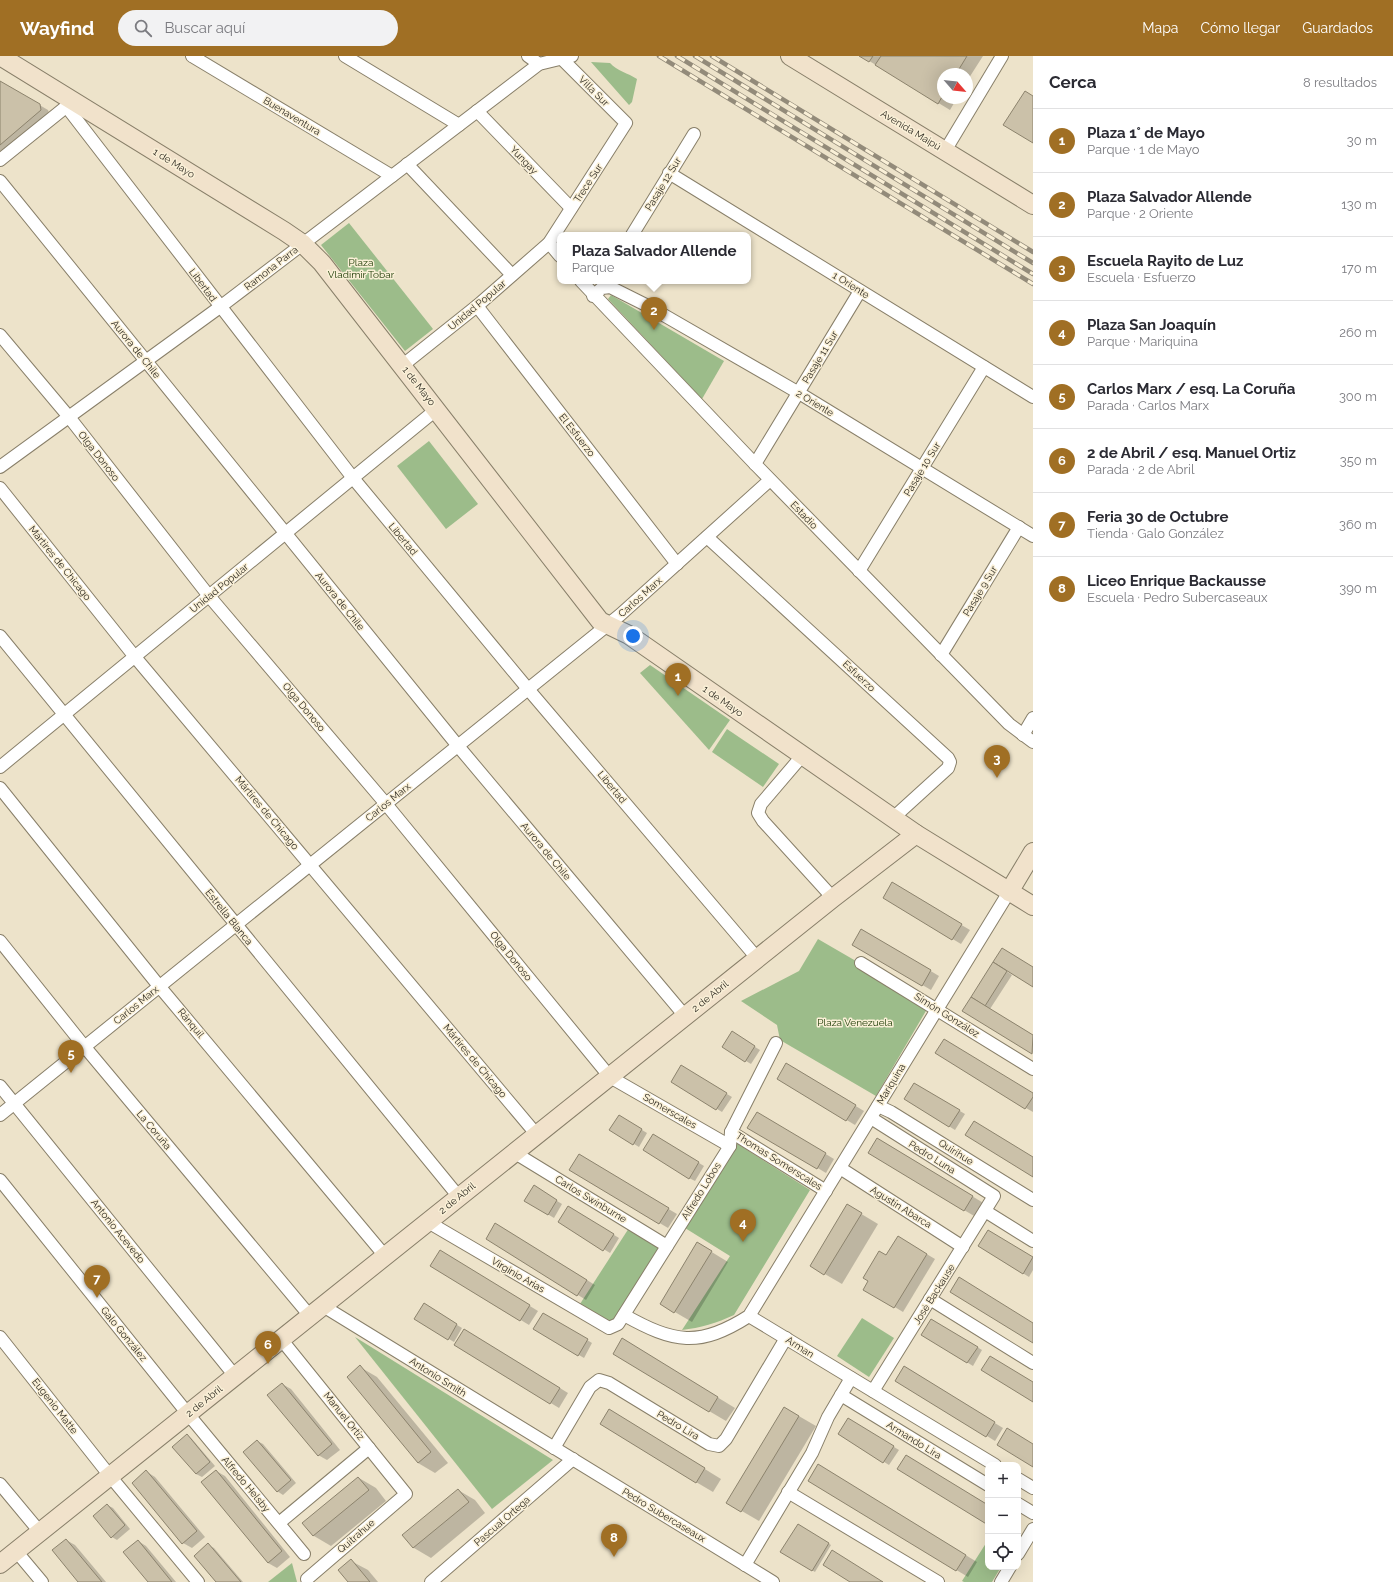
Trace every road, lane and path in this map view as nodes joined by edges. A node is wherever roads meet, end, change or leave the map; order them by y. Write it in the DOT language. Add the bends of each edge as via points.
graph roads {
  1 [pos="0,56"];
  2 [pos="192,56"];
  3 [pos="345,56"];
  4 [pos="528,56"];
  5 [pos="790,56"];
  6 [pos="1002,56"];
  7 [pos="567,58"];
  8 [pos="540,64"];
  9 [pos="70,104"];
  10 [pos="477,111"];
  11 [pos="626,123"];
  12 [pos="459,125"];
  13 [pos="694,134"];
  14 [pos="945,151"];
  15 [pos="0,160"];
  16 [pos="407,164"];
  17 [pos="669,173"];
  18 [pos="392,176"];
  19 [pos="0,181"];
  20 [pos="1033,205"];
  21 [pos="571,208"];
  22 [pos="634,232"];
  23 [pos="549,243"];
  24 [pos="303,244"];
  25 [pos="557,252"];
  26 [pos="512,275"];
  27 [pos="589,284"];
  28 [pos="600,288"];
  29 [pos="860,291"];
  30 [pos="477,306"];
  31 [pos="220,307"];
  32 [pos="0,335"];
  33 [pos="146,362"];
  34 [pos="403,365"];
  35 [pos="984,367"];
  36 [pos="799,393"];
  37 [pos="1033,397"];
  38 [pos="437,409"];
  39 [pos="69,417"];
  40 [pos="755,464"];
  41 [pos="0,467"];
  42 [pos="922,468"];
  43 [pos="353,478"];
  44 [pos="770,480"];
  45 [pos="0,488"];
  46 [pos="1019,527"];
  47 [pos="286,534"];
  48 [pos="1033,536"];
  49 [pos="707,537"];
  50 [pos="677,564"];
  51 [pos="859,571"];
  52 [pos="209,596"];
  53 [pos="608,625"];
  54 [pos="0,636"];
  55 [pos="941,654"];
  56 [pos="135,656"];
  57 [pos="528,689"];
  58 [pos="63,715"];
  59 [pos="1033,718"];
  60 [pos="1023,735"];
  61 [pos="1033,742"];
  62 [pos="458,746"];
  63 [pos="802,756"];
  64 [pos="0,767"];
  65 [pos="0,788"];
  66 [pos="386,804"];
  67 [pos="893,818"];
  68 [pos="916,834"];
  69 [pos="1033,852"];
  70 [pos="310,865"];
  71 [pos="1009,892"];
  72 [pos="833,898"];
  73 [pos="1033,906"];
  74 [pos="235,925"];
  75 [pos="0,941"];
  76 [pos="757,958"];
  77 [pos="861,963"];
  78 [pos="159,986"];
  79 [pos="937,1009"];
  80 [pos="685,1016"];
  81 [pos="776,1043"];
  82 [pos="84,1046"];
  83 [pos="1033,1069"];
  84 [pos="610,1077"];
  85 [pos="0,1086"];
  86 [pos="14,1104"];
  87 [pos="878,1106"];
  88 [pos="0,1116"];
  89 [pos="870,1118"];
  90 [pos="731,1132"];
  91 [pos="537,1134"];
  92 [pos="730,1146"];
  93 [pos="515,1153"];
  94 [pos="840,1168"];
  95 [pos="0,1180"];
  96 [pos="826,1191"];
  97 [pos="994,1196"];
  98 [pos="459,1197"];
  99 [pos="1033,1200"];
  100 [pos="985,1211"];
  101 [pos="428,1222"];
  102 [pos="1033,1241"];
  103 [pos="667,1246"];
  104 [pos="963,1247"];
  105 [pos="385,1256"];
  106 [pos="930,1299"];
  107 [pos="316,1311"];
  108 [pos="624,1315"];
  109 [pos="749,1316"];
  110 [pos="609,1328"];
  111 [pos="0,1337"];
  112 [pos="786,1338"];
  113 [pos="281,1339"];
  114 [pos="1033,1363"];
  115 [pos="235,1376"];
  116 [pos="851,1378"];
  117 [pos="873,1391"];
  118 [pos="841,1395"];
  119 [pos="188,1414"];
  120 [pos="369,1448"];
  121 [pos="554,1448"];
  122 [pos="573,1459"];
  123 [pos="990,1462"];
  124 [pos="110,1476"];
  125 [pos="1021,1481"];
  126 [pos="985,1483"];
  127 [pos="0,1484"];
  128 [pos="1033,1488"];
  129 [pos="788,1492"];
  130 [pos="406,1494"];
  131 [pos="1021,1506"];
  132 [pos="1033,1513"];
  133 [pos="279,1523"];
  134 [pos="1033,1529"];
  135 [pos="40,1532"];
  136 [pos="1021,1549"];
  137 [pos="16,1551"];
  138 [pos="304,1554"];
  139 [pos="0,1564"];
  140 [pos="745,1564"];
  141 [pos="1008,1570"];
  142 [pos="307,1579"];
  143 [pos="42,1582"];
  144 [pos="198,1582"];
  145 [pos="431,1582"];
  146 [pos="773,1582"];
  147 [pos="938,1582"];
  148 [pos="1000,1582"];
  1 -- 9 [label="street, 1 de Mayo"];
  2 -- 18 [label="street, Buenaventura"];
  3 -- 12 [label="street"];
  4 -- 8 [label="street"];
  5 -- 14 [label="street, Avenida Maipú"];
  6 -- 14 [label="street"];
  7 -- 8 [label="street"];
  7 -- 11 [label="street, Villa Sur"];
  8 -- 10 [label="street, Ramona Parra"];
  9 -- 15 [label="street"];
  9 -- 24 [label="street, 1 de Mayo"];
  9 -- 31 [label="street, Libertad"];
  10 -- 12 [label="street, Ramona Parra"];
  10 -- 21 [label="street, Yungay"];
  11 -- 21 [label="street, Trece Sur"];
  12 -- 16 [label="street, Ramona Parra"];
  13 -- 17 [label="street, Pasaje 12 Sur"];
  14 -- 20 [label="street, Avenida Maipú"];
  16 -- 18 [label="street, Ramona Parra"];
  16 -- 26 [label="street"];
  17 -- 22 [label="street, Pasaje 12 Sur"];
  17 -- 29 [label="street, 1 Oriente"];
  18 -- 24 [label="street, Ramona Parra"];
  19 -- 33 [label="street, Aurora de Chile"];
  21 -- 23 [label="street, Trece Sur"];
  23 -- 25 [label="street"];
  23 -- 26 [label="street, Unidad Popular"];
  24 -- 31 [label="street, Ramona Parra"];
  24 -- 34 [label="street, 1 de Mayo" via="322,263"];
  26 -- 30 [label="street, Unidad Popular"];
  27 -- 28 [label="street, Estadio"];
  28 -- 36 [label="street, 2 Oriente" via="614,288"];
  28 -- 40 [label="street, Estadio"];
  29 -- 35 [label="street, 1 Oriente"];
  29 -- 36 [label="street, Pasaje 11 Sur"];
  30 -- 34 [label="street, Unidad Popular"];
  30 -- 50 [label="street, El Esfuerzo"];
  31 -- 33 [label="street, Ramona Parra"];
  31 -- 43 [label="street, Libertad"];
  32 -- 39 [label="street, Olga Donoso"];
  33 -- 39 [label="street, Ramona Parra"];
  33 -- 47 [label="street, Aurora de Chile"];
  34 -- 38 [label="street, 1 de Mayo"];
  35 -- 37 [label="street, 1 Oriente"];
  35 -- 42 [label="street, Pasaje 10 Sur"];
  36 -- 40 [label="street, Pasaje 11 Sur"];
  36 -- 42 [label="street, 2 Oriente"];
  38 -- 43 [label="street, Unidad Popular"];
  38 -- 53 [label="street, 1 de Mayo" via="593,614"];
  39 -- 41 [label="street, Ramona Parra"];
  39 -- 52 [label="street, Olga Donoso"];
  40 -- 44 [label="street, Estadio"];
  42 -- 46 [label="street, 2 Oriente"];
  42 -- 51 [label="street, Pasaje 10 Sur"];
  43 -- 47 [label="street, Unidad Popular"];
  43 -- 57 [label="street, Libertad"];
  44 -- 49 [label="street, Carlos Marx"];
  44 -- 51 [label="street, Estadio"];
  45 -- 56 [label="street, Mártires de Chicago"];
  46 -- 48 [label="street, 2 Oriente"];
  46 -- 55 [label="street, Pasaje 9 Sur"];
  47 -- 52 [label="street, Unidad Popular"];
  47 -- 62 [label="street, Aurora de Chile"];
  49 -- 50 [label="street, Carlos Marx"];
  49 -- 67 [label="street, Esfuerzo" via="948,758 948,768"];
  50 -- 53 [label="street, Carlos Marx"];
  51 -- 55 [label="street, Estadio"];
  52 -- 56 [label="street, Unidad Popular"];
  52 -- 66 [label="street, Olga Donoso"];
  53 -- 57 [label="street, Carlos Marx"];
  53 -- 63 [label="street, 1 de Mayo" via="629,635"];
  54 -- 58 [label="street, Estrella Blanca"];
  55 -- 60 [label="street, Estadio" via="1009,724"];
  56 -- 58 [label="street, Unidad Popular"];
  56 -- 70 [label="street, Mártires de Chicago"];
  57 -- 62 [label="street, Carlos Marx"];
  57 -- 76 [label="street, Libertad"];
  58 -- 64 [label="street, Unidad Popular"];
  58 -- 74 [label="street, Estrella Blanca"];
  59 -- 60 [label="street"];
  60 -- 61 [label="street, Estadio"];
  62 -- 66 [label="street, Carlos Marx"];
  62 -- 80 [label="street, Aurora de Chile"];
  63 -- 67 [label="street, 1 de Mayo"];
  63 -- 72 [label="street" via="761,804 758,813"];
  65 -- 78 [label="street, Ránquil"];
  66 -- 70 [label="street, Carlos Marx"];
  66 -- 84 [label="street, Olga Donoso"];
  67 -- 68 [label="street, 1 de Mayo"];
  68 -- 71 [label="street, 1 de Mayo"];
  68 -- 72 [label="street, 2 de Abril"];
  69 -- 71 [label="street, Mariquina"];
  70 -- 74 [label="street, Carlos Marx"];
  70 -- 91 [label="street, Mártires de Chicago"];
  71 -- 73 [label="street, 1 de Mayo"];
  71 -- 79 [label="street, Mariquina"];
  72 -- 76 [label="street, 2 de Abril"];
  74 -- 78 [label="street, Carlos Marx"];
  74 -- 98 [label="street, Estrella Blanca"];
  75 -- 82 [label="street, La Coruña"];
  76 -- 80 [label="street, 2 de Abril"];
  77 -- 79 [label="street, Simón González"];
  78 -- 82 [label="street, Carlos Marx"];
  78 -- 105 [label="street, Ránquil"];
  79 -- 83 [label="street, Simón González"];
  79 -- 87 [label="street, Mariquina"];
  80 -- 84 [label="street, 2 de Abril"];
  81 -- 90 [label="street, Alfredo Lobos"];
  82 -- 86 [label="street, Carlos Marx"];
  82 -- 107 [label="street, La Coruña"];
  84 -- 91 [label="street, 2 de Abril"];
  84 -- 92 [label="street, Somerscales"];
  85 -- 86 [label="street, Antonio Acevedo"];
  86 -- 88 [label="street, Carlos Marx"];
  86 -- 115 [label="street, Antonio Acevedo"];
  87 -- 89 [label="street, Mariquina"];
  87 -- 99 [label="street, Quirihue"];
  89 -- 94 [label="street, Mariquina"];
  89 -- 97 [label="street, Pedro Luna"];
  90 -- 92 [label="street, Alfredo Lobos"];
  90 -- 96 [label="street, Thomas Somerscales"];
  91 -- 93 [label="street, 2 de Abril"];
  92 -- 103 [label="street, Alfredo Lobos"];
  93 -- 98 [label="street, 2 de Abril"];
  93 -- 103 [label="street, Carlos Swinburne"];
  94 -- 96 [label="street, Mariquina"];
  94 -- 104 [label="street, Agustín Abarca"];
  95 -- 119 [label="street, Galo González"];
  96 -- 109 [label="street, Mariquina"];
  97 -- 100 [label="street, José Backause"];
  98 -- 101 [label="street, 2 de Abril"];
  100 -- 102 [label="street"];
  100 -- 104 [label="street, José Backause"];
  101 -- 105 [label="street, 2 de Abril"];
  101 -- 110 [label="street, Virginio Arias"];
  103 -- 108 [label="street, Alfredo Lobos"];
  104 -- 106 [label="street, José Backause"];
  105 -- 107 [label="street, 2 de Abril"];
  106 -- 114 [label="street"];
  106 -- 117 [label="street, José Backause"];
  107 -- 113 [label="street, 2 de Abril"];
  107 -- 121 [label="street, Antonio Smith"];
  108 -- 109 [label="street" via="670,1337 682,1339 715,1333"];
  108 -- 110 [label="street, Alfredo Lobos" via="618,1324"];
  109 -- 112 [label="street, Arman"];
  111 -- 124 [label="street, Eugenio Matte"];
  112 -- 116 [label="street, Arman"];
  112 -- 121 [label="street, Pedro Lira" via="726,1439 719,1446 709,1444 609,1383 599,1380 590,1387"];
  113 -- 115 [label="street, 2 de Abril"];
  113 -- 120 [label="street, Manuel Ortiz"];
  115 -- 119 [label="street, 2 de Abril"];
  116 -- 117 [label="street, Armando Lira"];
  116 -- 118 [label="street"];
  117 -- 123 [label="street, Armando Lira"];
  118 -- 126 [label="street, Armando Lira"];
  118 -- 129 [label="street" via="812,1453"];
  119 -- 124 [label="street, 2 de Abril"];
  119 -- 133 [label="street, Alfredo Helsby"];
  120 -- 130 [label="street, Manuel Ortiz"];
  120 -- 133 [label="street"];
  121 -- 122 [label="street, Pedro Subercaseaux"];
  122 -- 140 [label="street, Pedro Subercaseaux"];
  122 -- 145 [label="street, Pascual Ortega"];
  124 -- 135 [label="street, 2 de Abril"];
  124 -- 144 [label="street, Eugenio Matte"];
  125 -- 128 [label="street"];
  127 -- 135 [label="street"];
  129 -- 140 [label="street"];
  129 -- 147 [label="street"];
  130 -- 142 [label="street, Quitrahue"];
  131 -- 132 [label="street"];
  133 -- 138 [label="street, Alfredo Helsby"];
  134 -- 136 [label="street"];
  135 -- 137 [label="street, 2 de Abril"];
  137 -- 139 [label="street, 2 de Abril"];
  137 -- 143 [label="street"];
  140 -- 146 [label="street, Pedro Subercaseaux"];
  141 -- 148 [label="street"];
}
